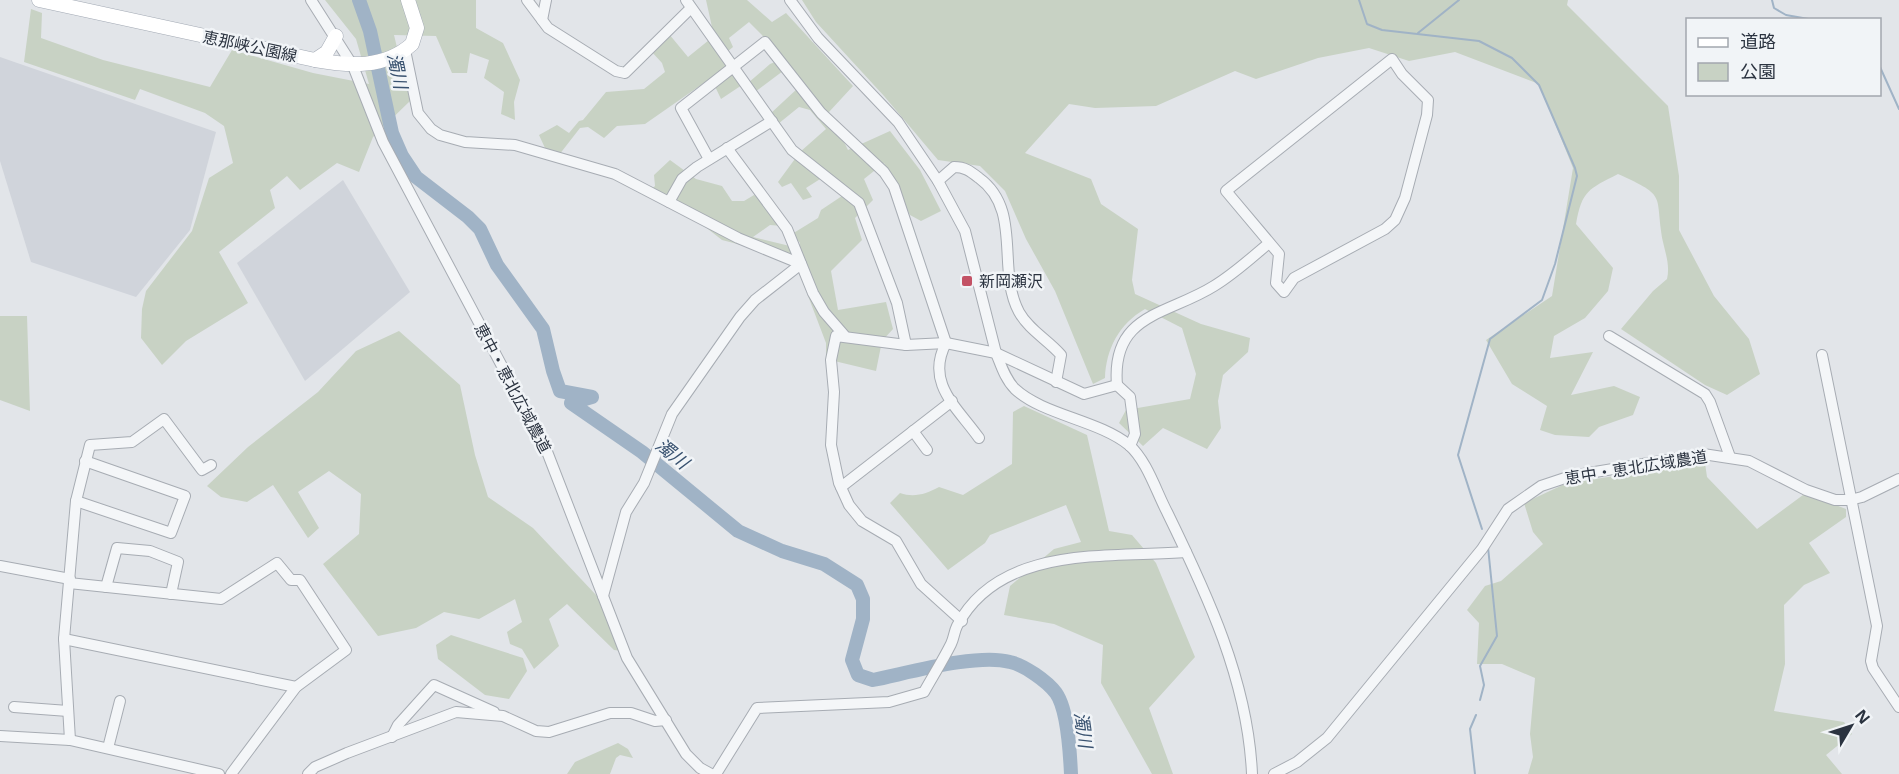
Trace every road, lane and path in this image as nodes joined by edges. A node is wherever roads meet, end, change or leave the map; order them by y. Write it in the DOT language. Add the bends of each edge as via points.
graph roads {
  1 [pos="39,0"];
  2 [pos="311,0"];
  3 [pos="408,0"];
  4 [pos="527,0"];
  5 [pos="546,0"];
  6 [pos="790,0"];
  7 [pos="689,4"];
  8 [pos="542,20"];
  9 [pos="336,36"];
  10 [pos="400,53"];
  11 [pos="315,60"];
  12 [pos="734,65"];
  13 [pos="353,66"];
  14 [pos="772,121"];
  15 [pos="727,148"];
  16 [pos="709,159"];
  17 [pos="938,181"];
  18 [pos="669,202"];
  19 [pos="1269,243"];
  20 [pos="801,264"];
  21 [pos="844,335"];
  22 [pos="1608,336"];
  23 [pos="946,343"];
  24 [pos="906,345"];
  25 [pos="996,353"];
  26 [pos="1822,355"];
  27 [pos="1056,382"];
  28 [pos="1117,385"];
  29 [pos="952,401"];
  30 [pos="913,431"];
  31 [pos="980,438"];
  32 [pos="1130,446"];
  33 [pos="927,450"];
  34 [pos="1730,457"];
  35 [pos="85,461"];
  36 [pos="211,465"];
  37 [pos="1899,479"];
  38 [pos="841,487"];
  39 [pos="1850,500"];
  40 [pos="76,501"];
  41 [pos="1186,552"];
  42 [pos="0,566"];
  43 [pos="70,581"];
  44 [pos="106,587"];
  45 [pos="171,594"];
  46 [pos="603,596"];
  47 [pos="962,621"];
  48 [pos="64,639"];
  49 [pos="296,687"];
  50 [pos="120,701"];
  51 [pos="14,707"];
  52 [pos="1899,707"];
  53 [pos="68,711"];
  54 [pos="503,716"];
  55 [pos="666,720"];
  56 [pos="0,736"];
  57 [pos="392,738"];
  58 [pos="70,740"];
  59 [pos="108,748"];
  60 [pos="219,774"];
  61 [pos="231,774"];
  62 [pos="308,774"];
  63 [pos="714,774"];
  64 [pos="1252,774"];
  65 [pos="1274,774"];
  1 -- 11 [label="main road, 恵那峡公園線"];
  2 -- 9 [label="street, 恵中・恵北広域農道"];
  3 -- 10 [label="main road" via="417,34"];
  4 -- 8 [label="street"];
  5 -- 8 [label="street"];
  6 -- 17 [label="street" via="818,38 898,122"];
  7 -- 8 [label="street" via="625,73 548,28"];
  7 -- 12 [label="street"];
  9 -- 11 [label="main road" via="327,52"];
  9 -- 13 [label="street, 恵中・恵北広域農道"];
  10 -- 13 [label="main road, 恵那峡公園線"];
  10 -- 18 [label="street" via="418,113 440,135 465,142 515,145 615,174"];
  11 -- 13 [label="main road, 恵那峡公園線"];
  12 -- 14 [label="street"];
  12 -- 16 [label="street" via="681,108"];
  12 -- 23 [label="street" via="765,42 821,113 884,172 894,187"];
  13 -- 46 [label="street, 恵中・恵北広域農道" via="383,142 546,449"];
  14 -- 15 [label="street"];
  14 -- 24 [label="street" via="792,150 850,193 865,212 897,303"];
  15 -- 16 [label="street"];
  15 -- 20 [label="street" via="787,229"];
  16 -- 18 [label="street" via="682,179"];
  17 -- 25 [label="street" via="965,231"];
  17 -- 27 [label="street" via="954,167 964,167 984,182 999,201 1007,228 1008,276 1013,294 1019,312 1061,355"];
  18 -- 20 [label="street" via="738,238"];
  19 -- 19 [label="street" via="1280,254 1276,283 1284,292 1294,278 1385,230 1395,220 1409,184 1428,100 1392,59 1226,191"];
  19 -- 28 [label="street" via="1214,287 1157,312 1134,328 1118,357"];
  20 -- 21 [label="street" via="824,312"];
  20 -- 46 [label="street" via="740,317 672,414 644,483 626,512"];
  21 -- 24 [label="street"];
  21 -- 38 [label="street" via="833,340 831,360 831,445"];
  22 -- 34 [label="street" via="1704,394"];
  23 -- 24 [label="street"];
  23 -- 25 [label="street"];
  23 -- 29 [label="street" via="940,355 938,383"];
  25 -- 27 [label="street"];
  25 -- 32 [label="street" via="1015,389"];
  26 -- 39 [label="street"];
  27 -- 28 [label="street" via="1084,394"];
  28 -- 32 [label="street" via="1130,397 1135,434"];
  29 -- 30 [label="street"];
  29 -- 31 [label="street"];
  30 -- 33 [label="street"];
  30 -- 38 [label="street"];
  32 -- 41 [label="street" via="1144,464"];
  34 -- 39 [label="street, 恵中・恵北広域農道" via="1761,466 1824,497"];
  34 -- 65 [label="street, 恵中・恵北広域農道" via="1678,457 1571,476 1527,493 1508,509 1482,549 1327,738"];
  35 -- 36 [label="street" via="90,445 132,442 164,419 202,471"];
  35 -- 40 [label="street"];
  35 -- 40 [label="street" via="185,496 171,533"];
  37 -- 39 [label="street"];
  38 -- 47 [label="street" via="862,521 896,541 921,584"];
  39 -- 52 [label="street" via="1877,626 1871,661"];
  40 -- 43 [label="street"];
  41 -- 47 [label="street" via="1035,564 1000,580 975,602"];
  41 -- 64 [label="street" via="1239,689"];
  42 -- 43 [label="street"];
  43 -- 44 [label="street"];
  43 -- 48 [label="street"];
  44 -- 45 [label="street"];
  44 -- 45 [label="street" via="117,548 150,551 178,562"];
  45 -- 49 [label="street" via="221,599 277,563 291,580 300,580 346,650"];
  46 -- 55 [label="street, 恵中・恵北広域農道" via="627,658"];
  47 -- 63 [label="street" via="924,692 889,702 757,708"];
  48 -- 49 [label="street"];
  48 -- 53 [label="street"];
  49 -- 61 [label="street"];
  50 -- 59 [label="street"];
  51 -- 53 [label="street"];
  53 -- 58 [label="street"];
  54 -- 55 [label="street" via="536,731 549,732 610,713"];
  54 -- 57 [label="street" via="456,712"];
  54 -- 57 [label="street" via="435,685 398,725"];
  55 -- 63 [label="street, 恵中・恵北広域農道" via="686,754 700,768"];
  56 -- 58 [label="street"];
  57 -- 62 [label="street" via="347,753"];
  58 -- 59 [label="street"];
  59 -- 60 [label="street"];
}
